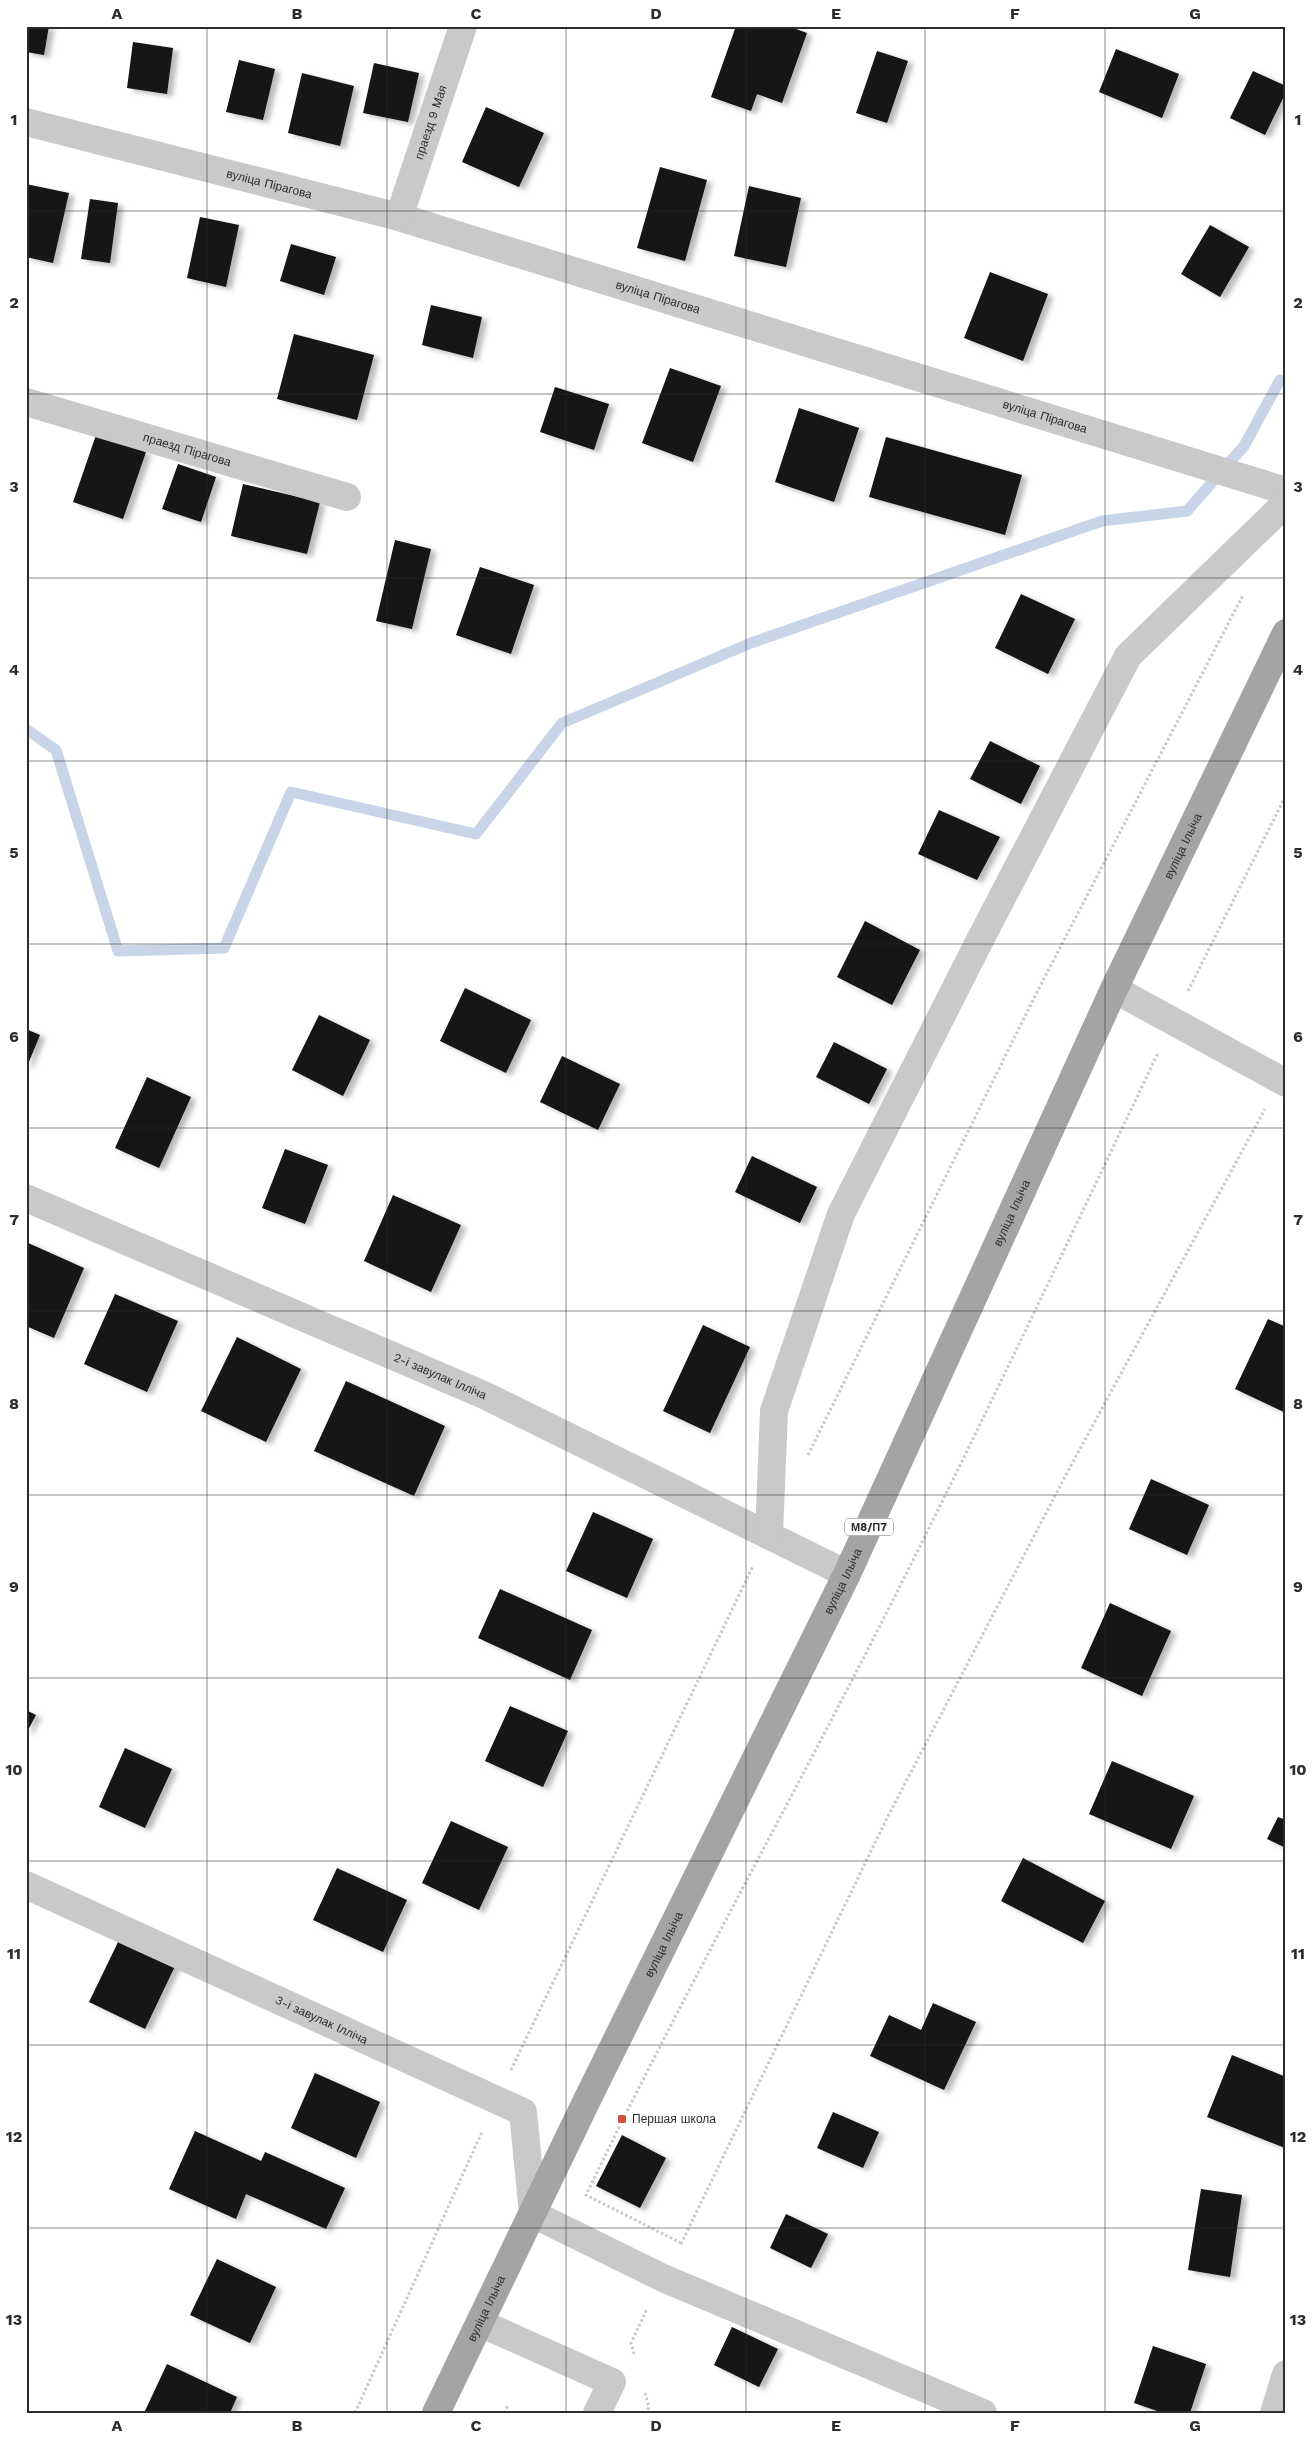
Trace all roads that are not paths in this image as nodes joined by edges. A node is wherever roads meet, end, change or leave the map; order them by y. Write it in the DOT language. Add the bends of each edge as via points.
graph roads {
  1 [pos="463,26"];
  2 [pos="26,122"];
  3 [pos="399,217"];
  4 [pos="26,402"];
  5 [pos="1286,491"];
  6 [pos="347,497"];
  7 [pos="1286,503"];
  8 [pos="1286,633"];
  9 [pos="1114,989"];
  10 [pos="1283,1082"];
  11 [pos="26,1198"];
  12 [pos="769,1535"];
  13 [pos="847,1574"];
  14 [pos="26,1885"];
  15 [pos="533,2214"];
  16 [pos="480,2323"];
  17 [pos="1286,2374"];
  18 [pos="436,2413"];
  19 [pos="597,2413"];
  20 [pos="983,2413"];
  21 [pos="1274,2413"];
  1 -- 3 [label="street, праезд 9 Мая"];
  2 -- 3 [label="street, вуліца Пірагова"];
  3 -- 5 [label="street, вуліца Пірагова"];
  4 -- 6 [label="street, праезд Пірагова"];
  7 -- 12 [label="street" via="1128,656 846,1205 774,1411"];
  8 -- 9 [label="main road, вуліца Ільіча / М8/П7"];
  9 -- 10 [label="street"];
  9 -- 13 [label="main road, вуліца Ільіча / М8/П7"];
  11 -- 12 [label="street, 2-і завулак Ілліча" via="486,1396"];
  12 -- 13 [label="street, 2-і завулак Ілліча"];
  13 -- 15 [label="main road, вуліца Ільіча / М8/П7"];
  14 -- 15 [label="street, 3-і завулак Ілліча" via="523,2112"];
  15 -- 16 [label="main road, вуліца Ільіча / М8/П7"];
  15 -- 20 [label="street" via="663,2278"];
  16 -- 18 [label="main road, вуліца Ільіча / М8/П7"];
  16 -- 19 [label="street" via="612,2382"];
  17 -- 21 [label="street"];
}
